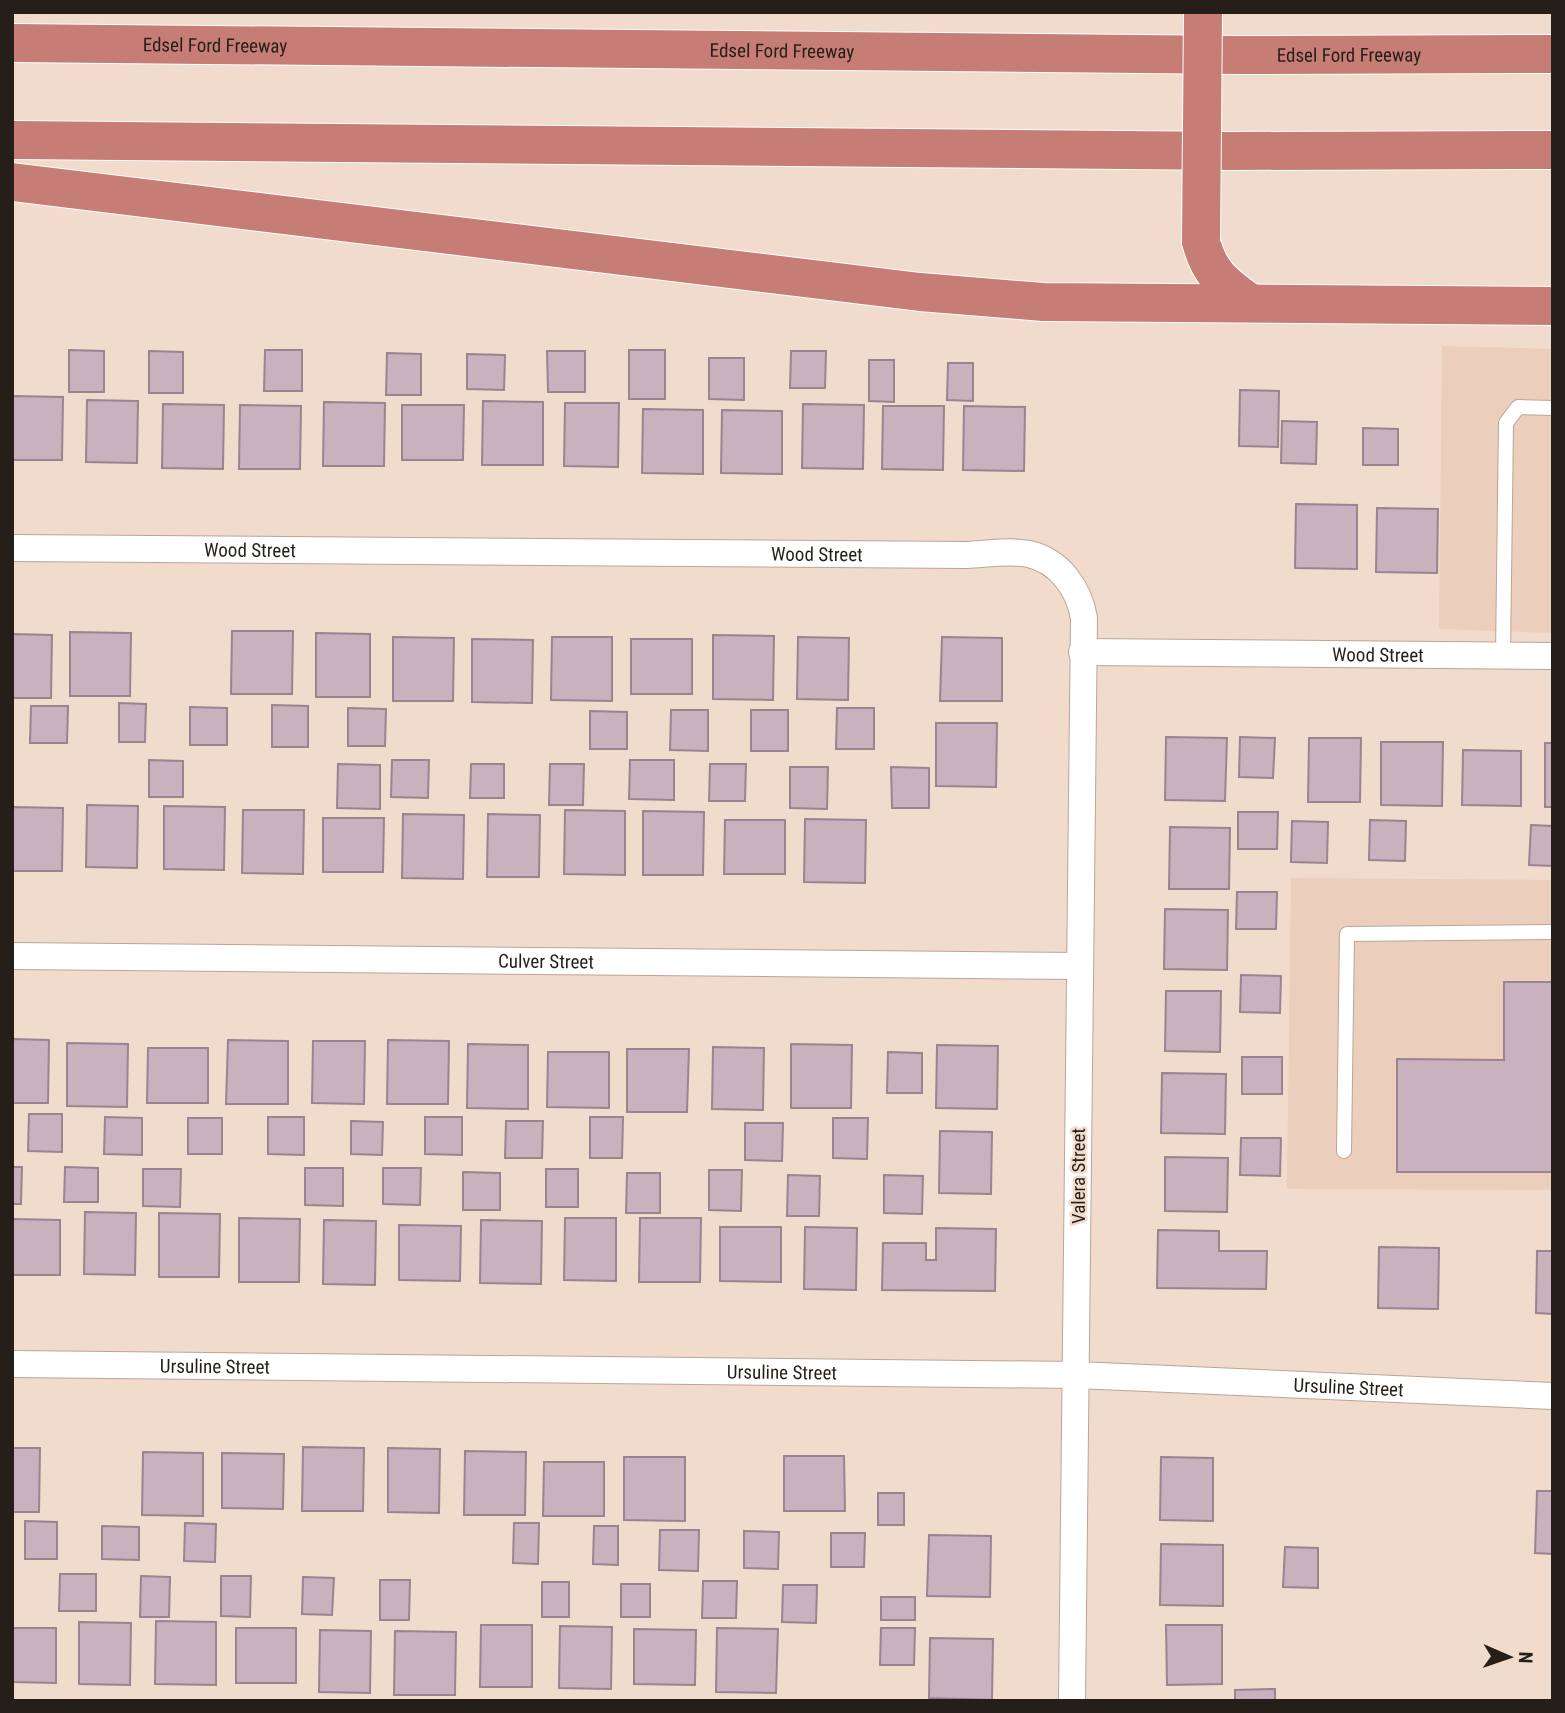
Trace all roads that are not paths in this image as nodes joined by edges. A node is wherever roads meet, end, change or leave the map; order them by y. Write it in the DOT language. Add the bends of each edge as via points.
graph roads {
  1 [pos="1203,12"];
  2 [pos="12,43"];
  3 [pos="1553,54"];
  4 [pos="12,140"];
  5 [pos="1553,150"];
  6 [pos="12,182"];
  7 [pos="1250,303"];
  8 [pos="1553,306"];
  9 [pos="1553,408"];
  10 [pos="12,548"];
  11 [pos="1082,652"];
  12 [pos="1503,655"];
  13 [pos="1553,656"];
  14 [pos="1553,932"];
  15 [pos="12,956"];
  16 [pos="1080,966"];
  17 [pos="1344,1152"];
  18 [pos="12,1364"];
  19 [pos="1077,1375"];
  20 [pos="1553,1396"];
  21 [pos="1072,1701"];
  1 -- 7 [label="highway, bridge" via="1201,241 1215,276"];
  2 -- 3 [label="highway, Edsel Ford Freeway"];
  4 -- 5 [label="highway"];
  6 -- 7 [label="highway" via="920,292 1042,302"];
  7 -- 8 [label="highway"];
  9 -- 12 [label="lane" via="1518,407 1507,423"];
  10 -- 11 [label="street, Wood Street" via="1029,554 1061,571 1075,591 1084,618"];
  11 -- 12 [label="street, Wood Street"];
  11 -- 16 [label="street, Valera Street"];
  12 -- 13 [label="street, Wood Street"];
  14 -- 17 [label="lane" via="1347,934"];
  15 -- 16 [label="street, Culver Street"];
  16 -- 19 [label="street, Valera Street"];
  18 -- 19 [label="street, Ursuline Street"];
  19 -- 20 [label="street, Ursuline Street"];
  19 -- 21 [label="street, Valera Street"];
}
